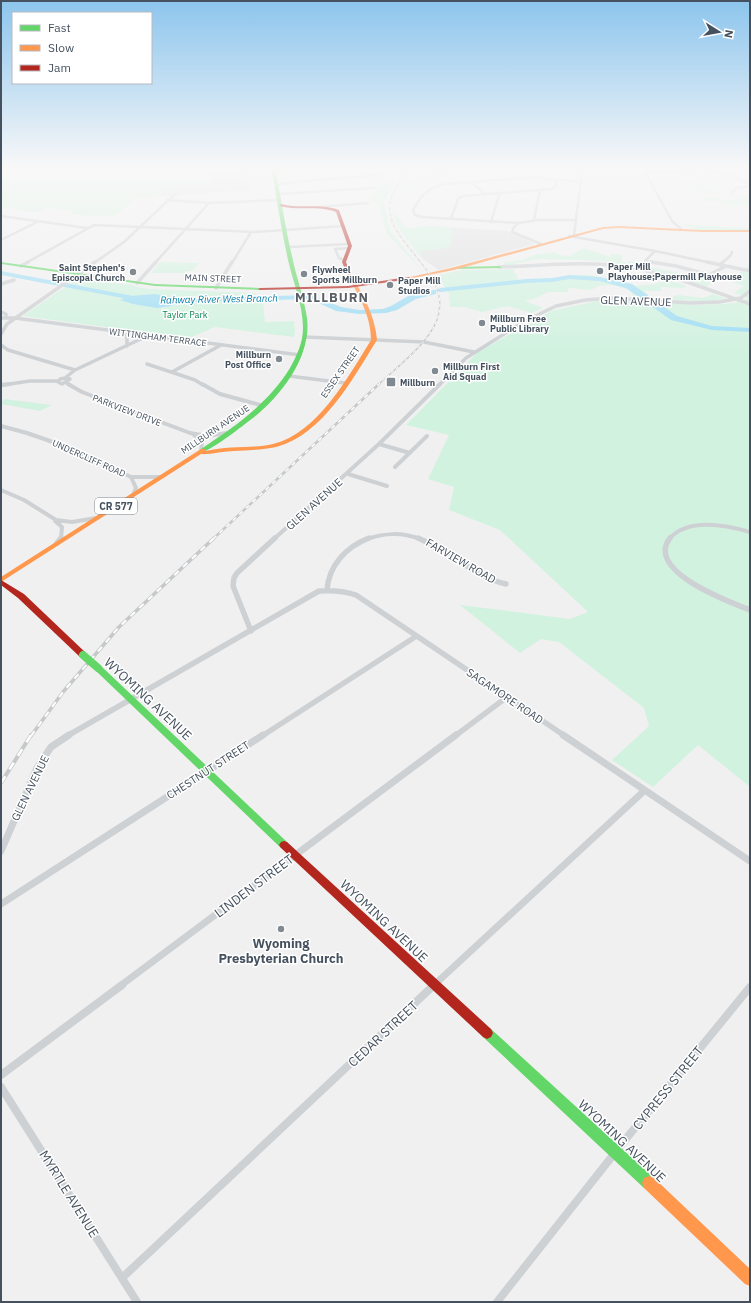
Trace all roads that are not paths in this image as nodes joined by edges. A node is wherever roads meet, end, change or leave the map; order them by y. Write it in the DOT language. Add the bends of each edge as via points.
graph roads {
  1 [pos="25,228"];
  2 [pos="87,228"];
  3 [pos="138,228"];
  4 [pos="182,228"];
  5 [pos="186,228"];
  6 [pos="285,228"];
  7 [pos="322,228"];
  8 [pos="344,228"];
  9 [pos="514,228"];
  10 [pos="574,228"];
  11 [pos="604,228"];
  12 [pos="647,228"];
  13 [pos="680,228"];
  14 [pos="682,230"];
  15 [pos="286,231"];
  16 [pos="750,231"];
  17 [pos="251,232"];
  18 [pos="572,236"];
  19 [pos="1,240"];
  20 [pos="541,244"];
  21 [pos="349,245"];
  22 [pos="289,247"];
  23 [pos="655,251"];
  24 [pos="732,252"];
  25 [pos="344,260"];
  26 [pos="1,263"];
  27 [pos="472,265"];
  28 [pos="720,265"];
  29 [pos="21,266"];
  30 [pos="726,266"];
  31 [pos="500,267"];
  32 [pos="750,271"];
  33 [pos="77,275"];
  34 [pos="14,280"];
  35 [pos="137,283"];
  36 [pos="1,284"];
  37 [pos="356,286"];
  38 [pos="216,288"];
  39 [pos="750,291"];
  40 [pos="301,294"];
  41 [pos="736,299"];
  42 [pos="750,304"];
  43 [pos="1,312"];
  44 [pos="1,318"];
  45 [pos="6,318"];
  46 [pos="15,318"];
  47 [pos="120,332"];
  48 [pos="1,334"];
  49 [pos="147,336"];
  50 [pos="305,337"];
  51 [pos="374,340"];
  52 [pos="1,344"];
  53 [pos="221,345"];
  54 [pos="127,346"];
  55 [pos="1,350"];
  56 [pos="8,350"];
  57 [pos="474,352"];
  58 [pos="300,355"];
  59 [pos="147,364"];
  60 [pos="75,370"];
  61 [pos="172,372"];
  62 [pos="290,376"];
  63 [pos="66,380"];
  64 [pos="345,383"];
  65 [pos="1,385"];
  66 [pos="264,406"];
  67 [pos="247,421"];
  68 [pos="1,426"];
  69 [pos="190,433"];
  70 [pos="227,433"];
  71 [pos="427,436"];
  72 [pos="379,444"];
  73 [pos="236,447"];
  74 [pos="201,451"];
  75 [pos="410,453"];
  76 [pos="193,457"];
  77 [pos="395,467"];
  78 [pos="348,474"];
  79 [pos="131,477"];
  80 [pos="161,477"];
  81 [pos="387,486"];
  82 [pos="1,490"];
  83 [pos="133,495"];
  84 [pos="51,518"];
  85 [pos="98,518"];
  86 [pos="750,532"];
  87 [pos="55,545"];
  88 [pos="1,581"];
  89 [pos="506,584"];
  90 [pos="327,590"];
  91 [pos="750,610"];
  92 [pos="251,631"];
  93 [pos="415,637"];
  94 [pos="507,697"];
  95 [pos="130,700"];
  96 [pos="206,770"];
  97 [pos="644,791"];
  98 [pos="1,851"];
  99 [pos="296,856"];
  100 [pos="750,861"];
  101 [pos="1,904"];
  102 [pos="435,984"];
  103 [pos="750,988"];
  104 [pos="1,1075"];
  105 [pos="1,1087"];
  106 [pos="616,1152"];
  107 [pos="122,1278"];
  108 [pos="750,1279"];
  109 [pos="138,1302"];
  110 [pos="497,1302"];
  1 -- 19 [label="street"];
  2 -- 29 [label="street"];
  3 -- 33 [label="street" via="124,242"];
  4 -- 5 [label="street"];
  5 -- 17 [label="street"];
  5 -- 35 [label="street"];
  6 -- 15 [label="main road, MILLBURN AVENUE"];
  7 -- 15 [label="street"];
  8 -- 21 [label="main road"];
  9 -- 20 [label="street" via="512,232"];
  10 -- 18 [label="street"];
  11 -- 18 [label="main road, MAIN STREET"];
  12 -- 14 [label="main road, MAIN STREET"];
  13 -- 14 [label="street"];
  14 -- 16 [label="main road, MAIN STREET"];
  15 -- 17 [label="street"];
  15 -- 22 [label="main road, MILLBURN AVENUE"];
  17 -- 38 [label="street"];
  18 -- 20 [label="main road, MAIN STREET"];
  18 -- 23 [label="street"];
  20 -- 27 [label="main road, MAIN STREET"];
  21 -- 22 [label="street"];
  21 -- 25 [label="main road"];
  21 -- 25 [label="street" via="335,249 339,258"];
  22 -- 40 [label="main road, MILLBURN AVENUE" via="293,271"];
  23 -- 28 [label="street"];
  23 -- 30 [label="street" via="645,261 709,275"];
  24 -- 28 [label="street"];
  25 -- 37 [label="main road, ESSEX STREET"];
  26 -- 29 [label="main road, MAIN STREET"];
  27 -- 31 [label="main road"];
  27 -- 37 [label="main road, MAIN STREET"];
  28 -- 30 [label="street"];
  29 -- 33 [label="main road, MAIN STREET"];
  30 -- 32 [label="street"];
  31 -- 41 [label="street" via="621,266"];
  33 -- 35 [label="main road, MAIN STREET"];
  33 -- 46 [label="street"];
  34 -- 36 [label="street"];
  35 -- 38 [label="main road, MAIN STREET"];
  37 -- 40 [label="main road, MAIN STREET"];
  37 -- 51 [label="main road, ESSEX STREET" via="368,312 375,333"];
  38 -- 40 [label="main road, MAIN STREET"];
  39 -- 41 [label="street, GLEN AVENUE"];
  40 -- 50 [label="main road, MILLBURN AVENUE / CR 577" via="306,326"];
  41 -- 42 [label="street"];
  41 -- 57 [label="street, GLEN AVENUE" via="698,303 596,299 556,306 523,322"];
  43 -- 45 [label="street" via="6,314"];
  44 -- 45 [label="street, WITTINGHAM TERRACE"];
  45 -- 46 [label="street, WITTINGHAM TERRACE"];
  46 -- 47 [label="street, WITTINGHAM TERRACE"];
  46 -- 48 [label="street" via="7,324"];
  47 -- 49 [label="street, WITTINGHAM TERRACE"];
  47 -- 54 [label="street" via="127,338"];
  49 -- 53 [label="street, WITTINGHAM TERRACE"];
  49 -- 54 [label="street"];
  50 -- 51 [label="street"];
  50 -- 58 [label="main road, MILLBURN AVENUE / CR 577"];
  51 -- 57 [label="street" via="429,343"];
  51 -- 64 [label="main road, ESSEX STREET / CR 577"];
  52 -- 56 [label="street"];
  53 -- 58 [label="street, WITTINGHAM TERRACE"];
  53 -- 61 [label="street"];
  54 -- 60 [label="street"];
  55 -- 56 [label="street"];
  56 -- 60 [label="street"];
  57 -- 72 [label="street, GLEN AVENUE"];
  58 -- 62 [label="main road, MILLBURN AVENUE / CR 577"];
  59 -- 61 [label="street"];
  60 -- 63 [label="street"];
  61 -- 66 [label="street" via="220,394"];
  62 -- 64 [label="street"];
  62 -- 66 [label="main road, MILLBURN AVENUE / CR 577"];
  63 -- 65 [label="street"];
  63 -- 69 [label="street, PARKVIEW DRIVE" via="82,392"];
  64 -- 73 [label="main road, ESSEX STREET / CR 577" via="327,408 294,438 276,445"];
  66 -- 67 [label="main road, MILLBURN AVENUE / CR 577"];
  67 -- 70 [label="main road, MILLBURN AVENUE / CR 577"];
  67 -- 73 [label="main road" via="223,442 227,446"];
  68 -- 79 [label="street, UNDERCLIFF ROAD" via="67,447"];
  69 -- 70 [label="street, PARKVIEW DRIVE" via="207,436"];
  69 -- 74 [label="street, PARKVIEW DRIVE" via="202,440"];
  70 -- 74 [label="main road, MILLBURN AVENUE / CR 577"];
  71 -- 75 [label="street"];
  72 -- 75 [label="street"];
  72 -- 78 [label="street, GLEN AVENUE"];
  73 -- 76 [label="main road, ESSEX STREET / CR 577" via="209,450"];
  74 -- 76 [label="main road, MILLBURN AVENUE / CR 577"];
  75 -- 77 [label="street"];
  76 -- 80 [label="main road, MILLBURN AVENUE / CR 577"];
  78 -- 81 [label="street"];
  78 -- 92 [label="street, GLEN AVENUE" via="234,578 232,586"];
  79 -- 80 [label="street, UNDERCLIFF ROAD"];
  79 -- 83 [label="street, UNDERCLIFF ROAD" via="136,488"];
  80 -- 83 [label="main road, MILLBURN AVENUE / CR 577"];
  82 -- 84 [label="street" via="24,500"];
  83 -- 85 [label="main road, MILLBURN AVENUE / CR 577"];
  84 -- 85 [label="street" via="69,522"];
  84 -- 87 [label="street" via="62,527 61,540"];
  85 -- 87 [label="main road, MILLBURN AVENUE / CR 577"];
  86 -- 91 [label="street" via="725,526 701,525 674,534 667,543 666,553 668,560 683,577 706,591"];
  87 -- 88 [label="main road, MILLBURN AVENUE / CR 577"];
  88 -- 95 [label="main road, WYOMING AVENUE / CR 577, bridge" via="22,596"];
  89 -- 90 [label="street, FARVIEW ROAD" via="491,580 426,540 410,535 390,534 364,540 344,555 329,572"];
  90 -- 92 [label="street, SAGAMORE ROAD" via="319,591"];
  90 -- 93 [label="street, SAGAMORE ROAD" via="356,595"];
  92 -- 95 [label="street, GLEN AVENUE"];
  93 -- 94 [label="street, SAGAMORE ROAD"];
  93 -- 96 [label="street, CHESTNUT STREET"];
  94 -- 97 [label="street, SAGAMORE ROAD"];
  94 -- 99 [label="street, LINDEN STREET"];
  95 -- 96 [label="main road, WYOMING AVENUE / CR 577"];
  95 -- 98 [label="street, GLEN AVENUE" via="51,747 37,768"];
  96 -- 99 [label="main road, WYOMING AVENUE / CR 577"];
  96 -- 101 [label="street, CHESTNUT STREET"];
  97 -- 100 [label="street, SAGAMORE ROAD"];
  97 -- 102 [label="street, CEDAR STREET"];
  99 -- 102 [label="main road, WYOMING AVENUE / CR 577"];
  99 -- 104 [label="street, LINDEN STREET"];
  102 -- 106 [label="main road, WYOMING AVENUE / CR 577"];
  102 -- 107 [label="street, CEDAR STREET"];
  103 -- 106 [label="street, CYPRESS STREET"];
  105 -- 107 [label="street, MYRTLE AVENUE"];
  106 -- 108 [label="main road, WYOMING AVENUE / CR 577"];
  106 -- 110 [label="street, CYPRESS STREET"];
  107 -- 109 [label="street, MYRTLE AVENUE"];
}
